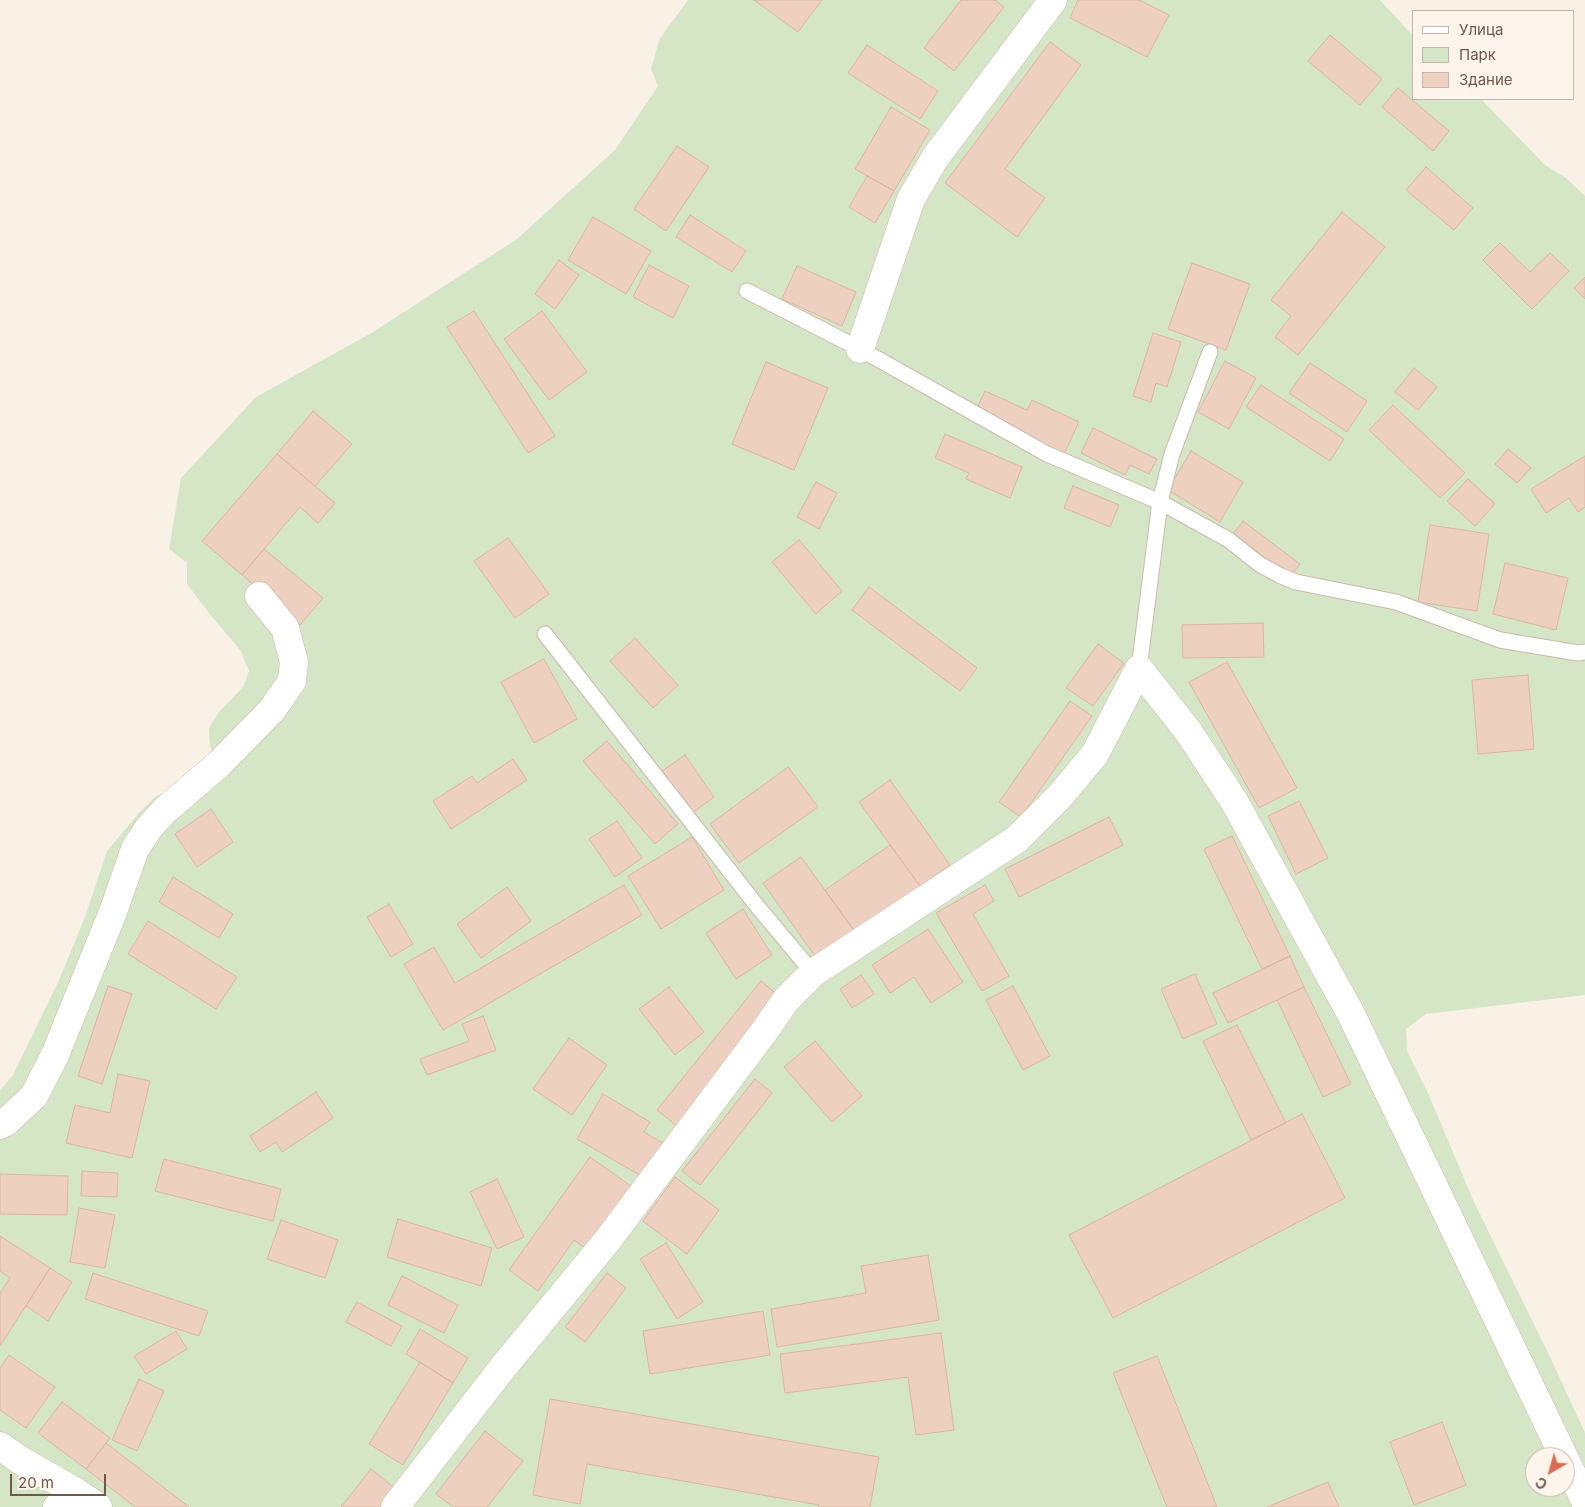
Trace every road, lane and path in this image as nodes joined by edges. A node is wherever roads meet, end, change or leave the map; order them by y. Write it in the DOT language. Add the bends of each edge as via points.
graph roads {
  1 [pos="1053,0"];
  2 [pos="747,291"];
  3 [pos="860,349"];
  4 [pos="1210,352"];
  5 [pos="1160,502"];
  6 [pos="259,596"];
  7 [pos="546,634"];
  8 [pos="1585,652"];
  9 [pos="1139,668"];
  10 [pos="813,973"];
  11 [pos="0,1125"];
  12 [pos="0,1446"];
  13 [pos="1559,1447"];
  14 [pos="1575,1481"];
  15 [pos="66,1499"];
  16 [pos="1585,1501"];
  17 [pos="98,1507"];
  18 [pos="395,1507"];
  1 -- 3 [label="street" via="935,158 911,199"];
  2 -- 3 [label="lane"];
  3 -- 5 [label="lane" via="1046,454"];
  4 -- 5 [label="lane" via="1172,454"];
  5 -- 8 [label="lane" via="1229,540 1259,564 1296,582 1396,602 1500,640"];
  5 -- 9 [label="lane"];
  6 -- 11 [label="street" via="285,628 294,662 292,681 272,710 148,829 135,849 55,1055 34,1096"];
  7 -- 10 [label="lane" via="757,906"];
  9 -- 10 [label="street" via="1095,754 1060,796 1017,839"];
  9 -- 13 [label="street" via="1188,731 1234,801 1351,1014"];
  10 -- 18 [label="street" via="786,1000 607,1241 504,1366"];
  12 -- 15 [label="street"];
  14 -- 16 [label="street"];
  15 -- 17 [label="street"];
}
